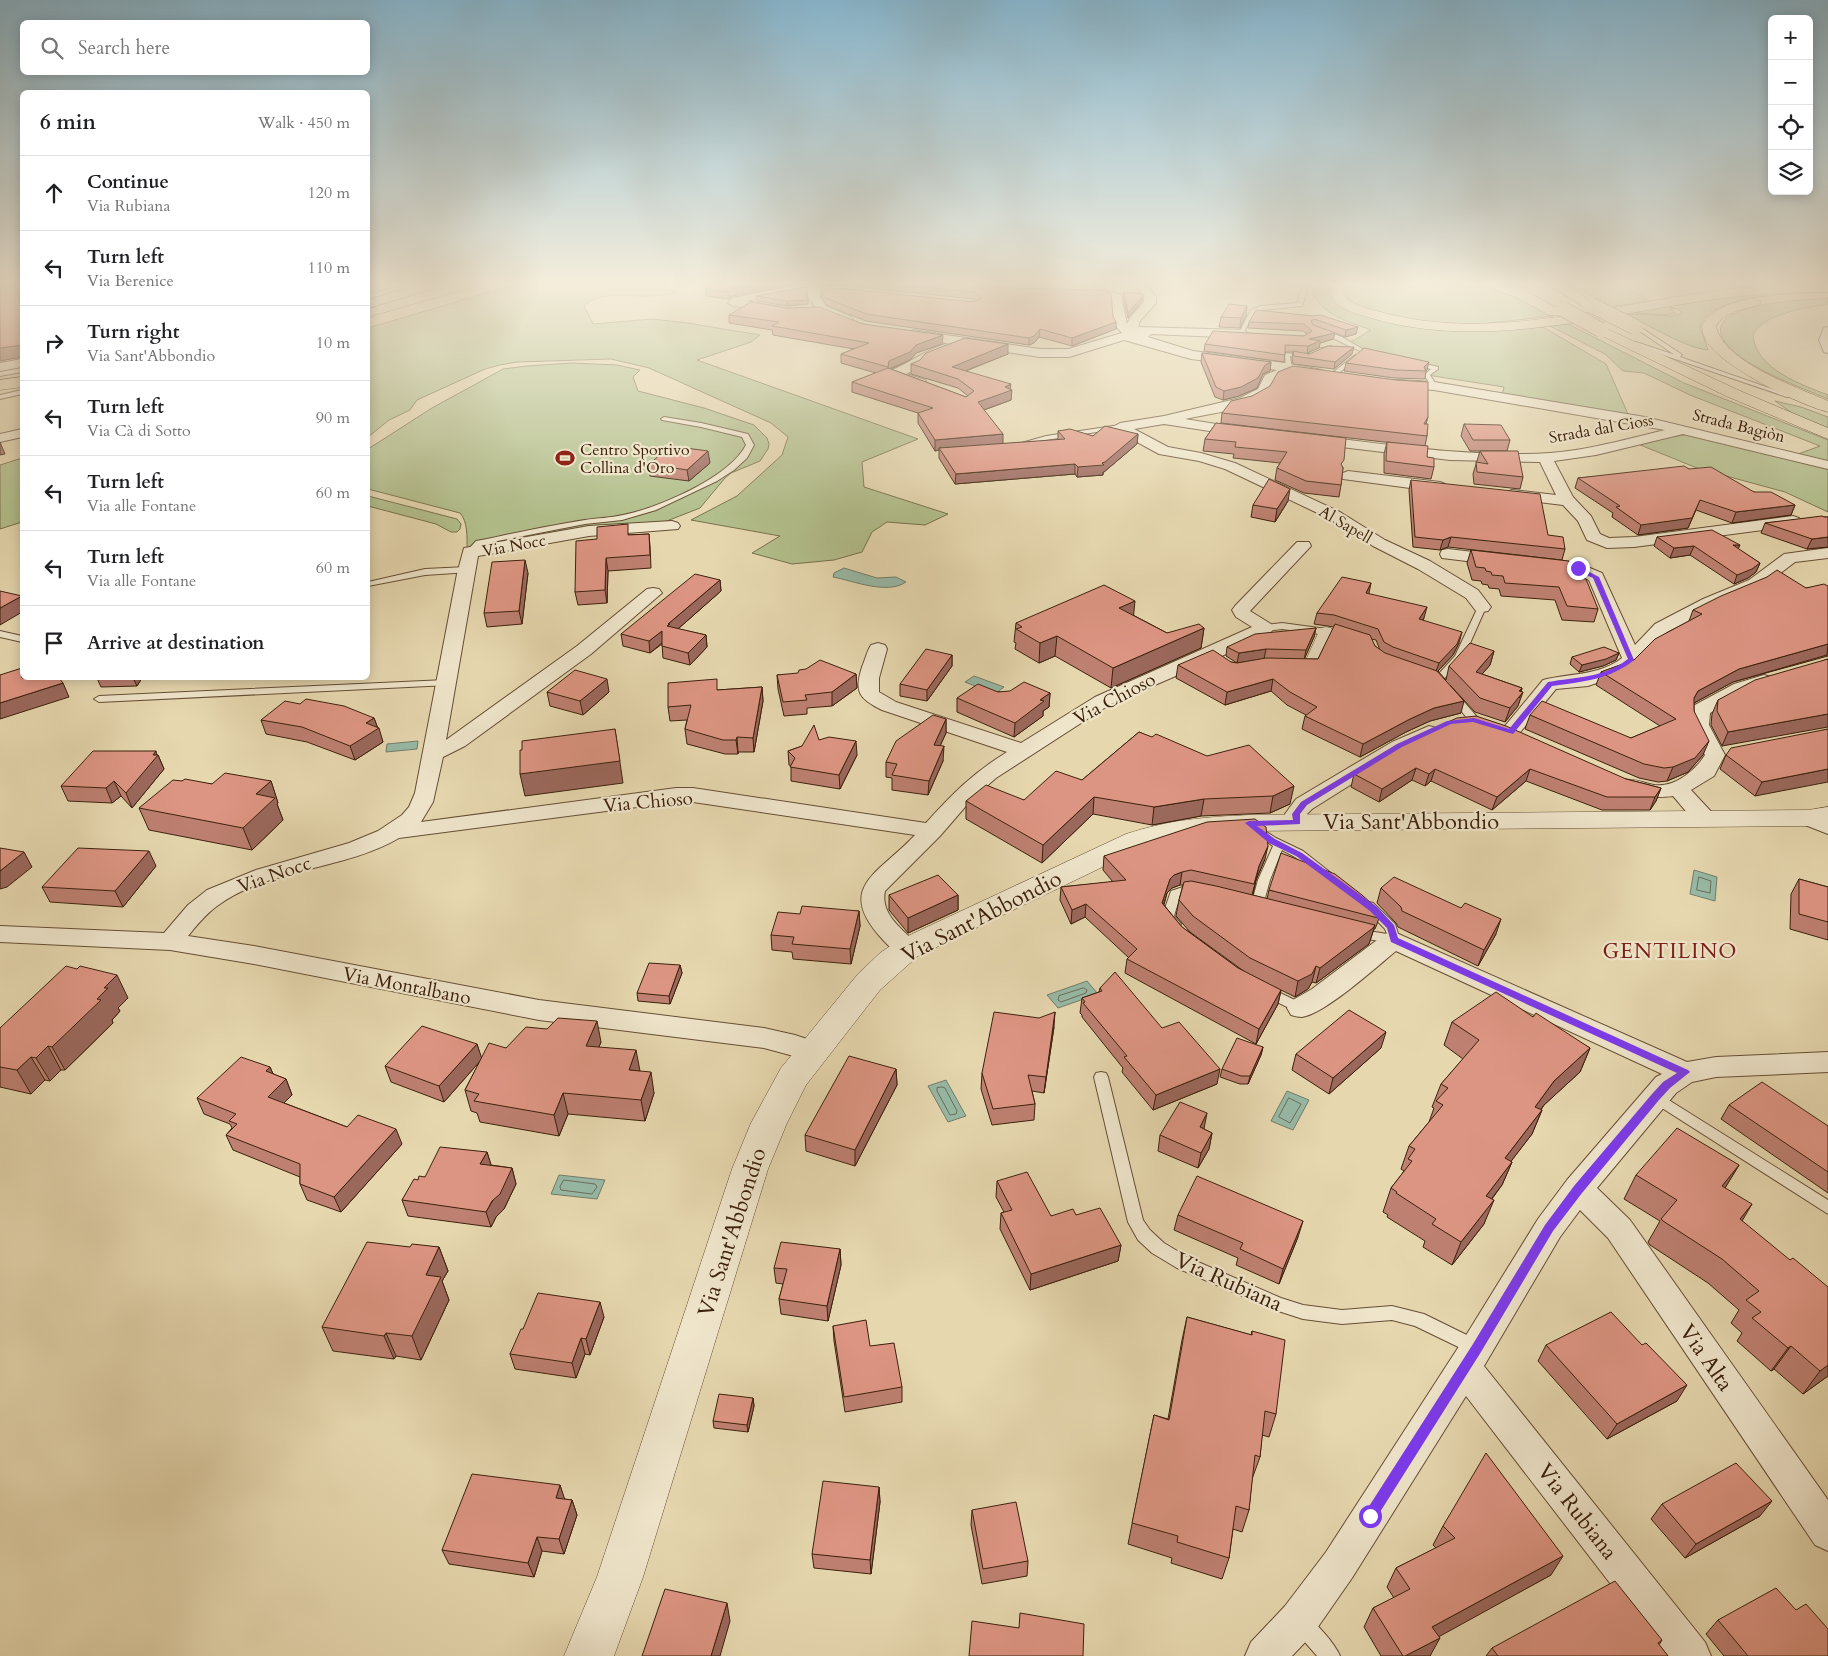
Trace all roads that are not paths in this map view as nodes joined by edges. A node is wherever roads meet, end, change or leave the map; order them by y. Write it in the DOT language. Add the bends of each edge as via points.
graph roads {
  1 [pos="919,360"];
  2 [pos="1232,360"];
  3 [pos="1288,360"];
  4 [pos="1351,360"];
  5 [pos="1653,360"];
  6 [pos="1683,360"];
  7 [pos="1685,360"];
  8 [pos="1710,360"];
  9 [pos="1736,360"];
  10 [pos="1403,361"];
  11 [pos="1688,362"];
  12 [pos="20,363"];
  13 [pos="0,367"];
  14 [pos="1289,369"];
  15 [pos="20,370"];
  16 [pos="0,374"];
  17 [pos="1334,375"];
  18 [pos="20,376"];
  19 [pos="0,378"];
  20 [pos="1351,378"];
  21 [pos="20,382"];
  22 [pos="1386,383"];
  23 [pos="0,385"];
  24 [pos="1434,386"];
  25 [pos="934,387"];
  26 [pos="20,392"];
  27 [pos="1790,396"];
  28 [pos="0,397"];
  29 [pos="1750,401"];
  30 [pos="1828,407"];
  31 [pos="1828,412"];
  32 [pos="664,419"];
  33 [pos="1164,420"];
  34 [pos="1120,427"];
  35 [pos="1686,429"];
  36 [pos="20,433"];
  37 [pos="1256,434"];
  38 [pos="1828,434"];
  39 [pos="0,438"];
  40 [pos="1305,439"];
  41 [pos="1010,448"];
  42 [pos="1545,457"];
  43 [pos="1828,465"];
  44 [pos="1348,476"];
  45 [pos="1453,488"];
  46 [pos="1501,494"];
  47 [pos="1568,501"];
  48 [pos="1811,519"];
  49 [pos="672,526"];
  50 [pos="1303,546"];
  51 [pos="470,552"];
  52 [pos="1828,553"];
  53 [pos="1448,554"];
  54 [pos="467,570"];
  55 [pos="370,584"];
  56 [pos="653,593"];
  57 [pos="1482,607"];
  58 [pos="1265,628"];
  59 [pos="1326,631"];
  60 [pos="0,634"];
  61 [pos="1344,635"];
  62 [pos="20,639"];
  63 [pos="878,649"];
  64 [pos="1632,659"];
  65 [pos="1283,666"];
  66 [pos="1784,676"];
  67 [pos="446,683"];
  68 [pos="99,699"];
  69 [pos="1474,720"];
  70 [pos="1025,751"];
  71 [pos="433,754"];
  72 [pos="1613,777"];
  73 [pos="1678,789"];
  74 [pos="1707,819"];
  75 [pos="1821,820"];
  76 [pos="932,831"];
  77 [pos="393,832"];
  78 [pos="1288,833"];
  79 [pos="1334,880"];
  80 [pos="1207,893"];
  81 [pos="1361,900"];
  82 [pos="1243,901"];
  83 [pos="1346,929"];
  84 [pos="0,934"];
  85 [pos="1186,936"];
  86 [pos="1394,940"];
  87 [pos="170,942"];
  88 [pos="907,949"];
  89 [pos="1258,986"];
  90 [pos="1300,1008"];
  91 [pos="812,1051"];
  92 [pos="1828,1062"];
  93 [pos="1685,1072"];
  94 [pos="1100,1076"];
  95 [pos="1656,1097"];
  96 [pos="1578,1190"];
  97 [pos="1828,1208"];
  98 [pos="1471,1357"];
  99 [pos="1828,1532"];
  100 [pos="1299,1620"];
  101 [pos="589,1656"];
  102 [pos="1265,1656"];
  103 [pos="1330,1656"];
  104 [pos="1691,1656"];
  1 -- 25 [label="street" via="895,374"];
  2 -- 14 [label="street"];
  3 -- 14 [label="lane"];
  4 -- 17 [label="lane"];
  5 -- 29 [label="main road"];
  6 -- 11 [label="lane"];
  7 -- 11 [label="lane"];
  8 -- 27 [label="main road"];
  9 -- 30 [label="main road"];
  10 -- 24 [label="lane" via="1436,368 1427,375"];
  11 -- 27 [label="lane"];
  11 -- 29 [label="lane"];
  12 -- 13 [label="street"];
  14 -- 17 [label="street"];
  14 -- 33 [label="street" via="1270,378 1263,391 1245,401"];
  15 -- 16 [label="lane"];
  17 -- 20 [label="street"];
  18 -- 19 [label="main road"];
  21 -- 23 [label="main road"];
  22 -- 24 [label="street, Strada Bagiòn"];
  24 -- 35 [label="street, Strada Bagiòn"];
  26 -- 28 [label="lane"];
  27 -- 31 [label="main road"];
  29 -- 38 [label="main road"];
  32 -- 51 [label="lane" via="745,436 750,450 740,462 693,492 642,512 487,541"];
  33 -- 34 [label="street"];
  33 -- 37 [label="street"];
  34 -- 41 [label="lane" via="1046,438"];
  34 -- 57 [label="street, Al Sapell" via="1164,451 1230,466 1334,515 1472,594"];
  35 -- 42 [label="street, Strada dal Cioss" via="1584,453"];
  35 -- 43 [label="street, Strada Bagiòn"];
  36 -- 39 [label="street"];
  40 -- 42 [label="street, Strada dal Cioss" via="1470,457"];
  42 -- 47 [label="street"];
  44 -- 45 [label="street"];
  46 -- 47 [label="street"];
  47 -- 48 [label="street" via="1585,519 1593,537 1607,543"];
  49 -- 51 [label="street, Via Nocc" via="589,532"];
  50 -- 58 [label="street" via="1241,610"];
  51 -- 54 [label="street, Via Nocc"];
  52 -- 64 [label="street" via="1790,558 1755,584 1660,628"];
  53 -- 64 [label="street" via="1578,568 1596,577"];
  54 -- 55 [label="lane" via="420,572"];
  54 -- 67 [label="street, Via Nocc"];
  56 -- 71 [label="street" via="584,650 458,742"];
  57 -- 69 [label="lane, Al Sapell" via="1459,657 1440,683"];
  58 -- 59 [label="lane" via="1282,626"];
  58 -- 70 [label="street, Via Chioso" via="1214,658 1133,686"];
  59 -- 61 [label="lane"];
  59 -- 65 [label="street" via="1310,667"];
  60 -- 62 [label="lane"];
  63 -- 70 [label="street" via="868,684 869,693 877,700"];
  64 -- 69 [label="street" via="1621,668 1588,680 1550,684 1518,736"];
  66 -- 73 [label="street" via="1741,688 1700,710 1699,725 1724,753 1706,771"];
  67 -- 68 [label="lane"];
  67 -- 71 [label="street, Via Nocc"];
  69 -- 78 [label="street" via="1449,722 1399,746 1304,804"];
  70 -- 76 [label="street, Via Chioso" via="974,784"];
  71 -- 77 [label="street, Via Nocc" via="419,809"];
  72 -- 73 [label="street" via="1654,792"];
  73 -- 74 [label="street"];
  74 -- 75 [label="street, Via Sant'Abbondio"];
  74 -- 78 [label="street, Via Sant'Abbondio"];
  76 -- 77 [label="street, Via Chioso" via="676,795"];
  76 -- 88 [label="street, Via Chioso" via="876,885 872,894 877,913"];
  77 -- 87 [label="street, Via Nocc" via="370,843 237,885 203,904"];
  78 -- 79 [label="lane" via="1299,854"];
  78 -- 82 [label="lane" via="1264,880 1261,906"];
  78 -- 88 [label="street, Via Sant'Abbondio" via="1249,823 1160,832 1136,840"];
  80 -- 85 [label="lane" via="1188,890 1175,894 1168,917"];
  81 -- 86 [label="lane" via="1391,927"];
  83 -- 86 [label="lane"];
  84 -- 87 [label="street, Via Montalbano"];
  86 -- 90 [label="street" via="1321,996"];
  86 -- 93 [label="street"];
  87 -- 91 [label="street, Via Montalbano" via="539,1010 764,1038"];
  88 -- 91 [label="street, Via Sant'Abbondio" via="869,982"];
  89 -- 90 [label="lane"];
  91 -- 101 [label="street, Via Sant'Abbondio" via="793,1077 750,1169 620,1577"];
  92 -- 93 [label="street" via="1716,1067"];
  93 -- 95 [label="street" via="1666,1085"];
  94 -- 98 [label="lane, Via Rubiana" via="1136,1222 1158,1248 1183,1263 1294,1309 1342,1318 1392,1313 1418,1319"];
  95 -- 96 [label="street"];
  95 -- 97 [label="lane"];
  96 -- 98 [label="street" via="1549,1228"];
  96 -- 99 [label="street, Via Alta" via="1619,1229"];
  98 -- 100 [label="street" via="1339,1565"];
  98 -- 104 [label="street, Via Rubiana"];
  100 -- 102 [label="street"];
  100 -- 103 [label="lane"];
}
